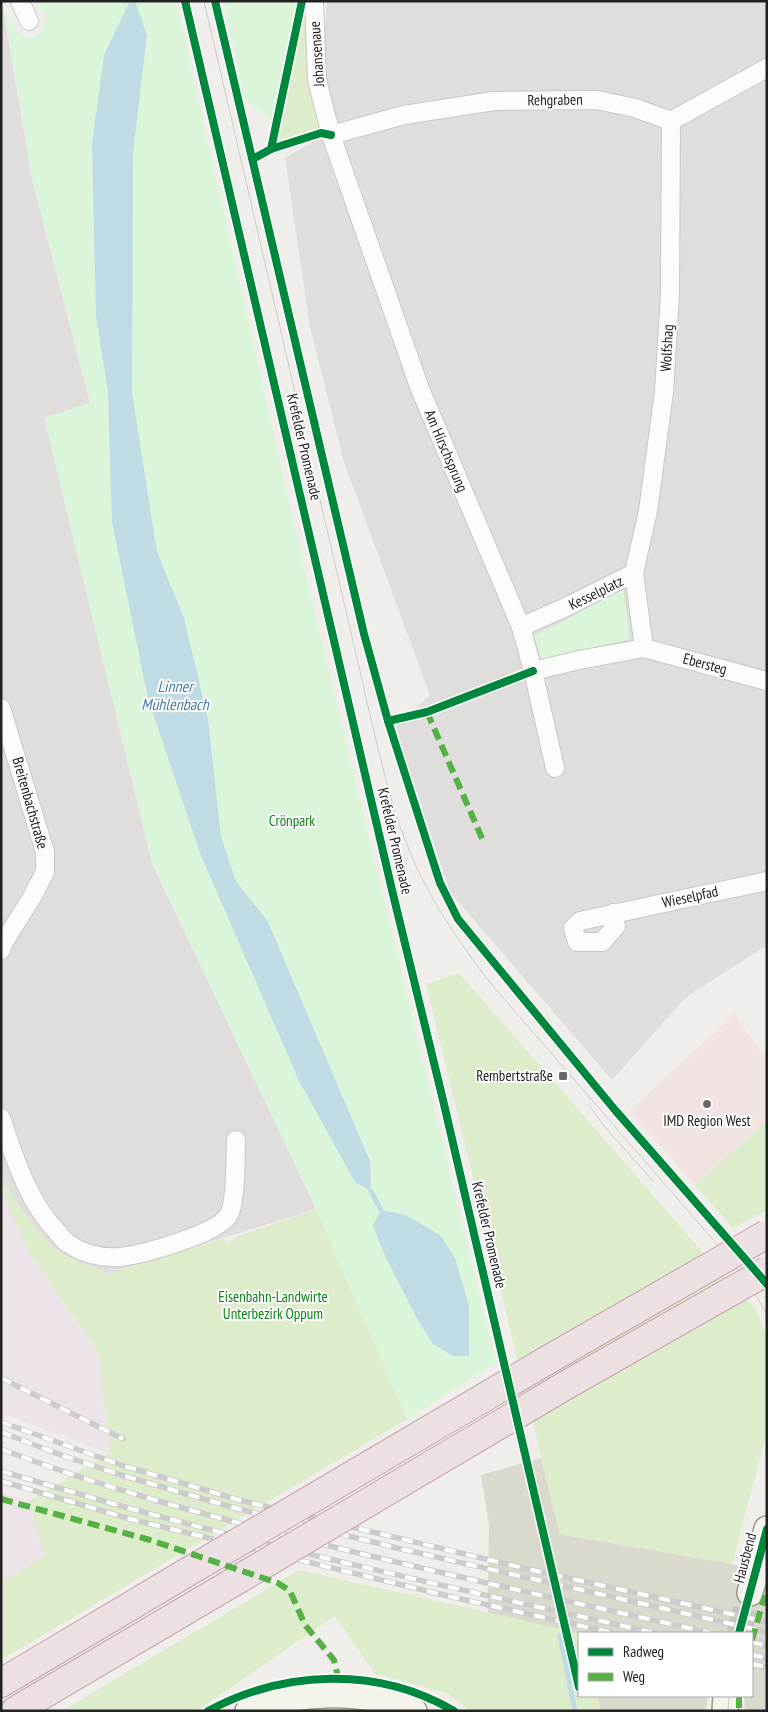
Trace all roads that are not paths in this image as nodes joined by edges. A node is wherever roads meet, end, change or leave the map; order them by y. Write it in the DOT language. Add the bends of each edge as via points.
graph roads {
  1 [pos="20,1"];
  2 [pos="314,1"];
  3 [pos="29,21"];
  4 [pos="767,68"];
  5 [pos="671,121"];
  6 [pos="331,135"];
  7 [pos="634,574"];
  8 [pos="521,627"];
  9 [pos="644,648"];
  10 [pos="533,672"];
  11 [pos="767,681"];
  12 [pos="1,708"];
  13 [pos="555,768"];
  14 [pos="767,881"];
  15 [pos="613,914"];
  16 [pos="1,950"];
  17 [pos="1,1118"];
  18 [pos="236,1140"];
  19 [pos="767,1234"];
  20 [pos="767,1271"];
  21 [pos="767,1529"];
  22 [pos="750,1593"];
  23 [pos="1,1683"];
  24 [pos="726,1697"];
  25 [pos="15,1711"];
  26 [pos="248,1711"];
  27 [pos="414,1711"];
  28 [pos="725,1711"];
  1 -- 3 [label="street"];
  2 -- 6 [label="street, Johansenaue" via="317,80"];
  4 -- 5 [label="street"];
  5 -- 6 [label="street, Rehgraben" via="635,108 597,100 494,101 404,115"];
  5 -- 7 [label="street, Wolfshag" via="670,294 664,392 648,511"];
  6 -- 8 [label="street, Am Hirschsprung" via="420,389"];
  7 -- 8 [label="street, Kesselplatz"];
  7 -- 9 [label="street, Kesselplatz"];
  8 -- 10 [label="street, Am Hirschsprung"];
  9 -- 10 [label="street"];
  9 -- 11 [label="street, Ebersteg"];
  10 -- 13 [label="street, Am Hirschsprung"];
  12 -- 16 [label="street, Breitenbachstraße" via="45,852 45,872"];
  14 -- 15 [label="street, Wieselpfad"];
  17 -- 18 [label="street" via="32,1199 47,1222 68,1244 93,1255 119,1257 146,1252 219,1225 229,1215 233,1201"];
  19 -- 23 [label="highway, bridge"];
  20 -- 25 [label="highway, bridge" via="568,1384"];
  21 -- 22 [label="main road, Hausbend"];
  24 -- 28 [label="main road"];
  26 -- 27 [label="main road" via="303,1696 333,1695 371,1698"];
}
